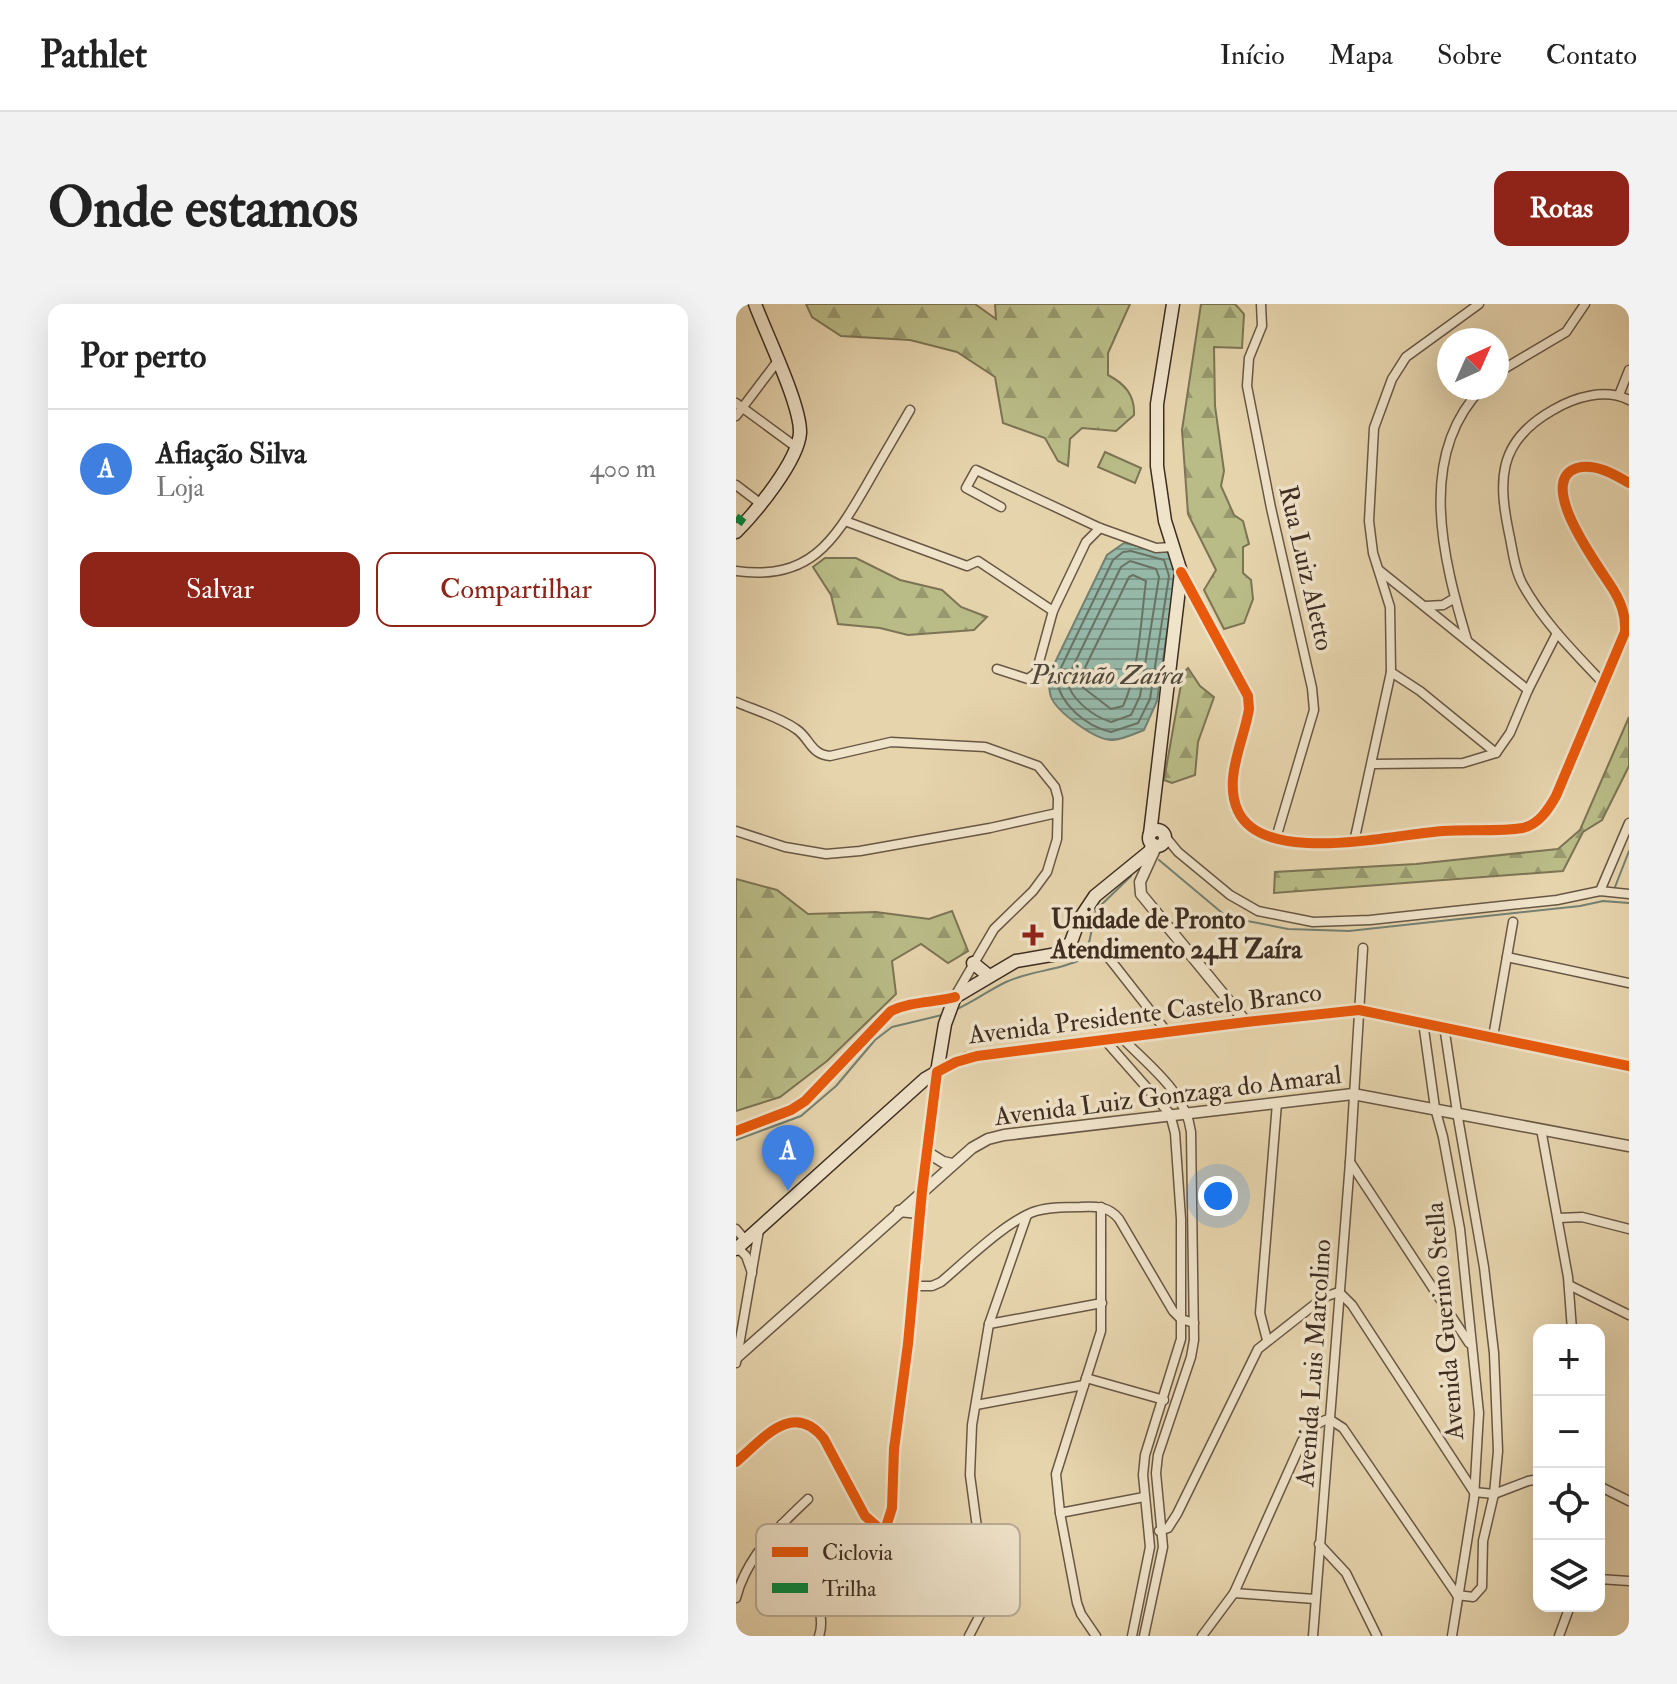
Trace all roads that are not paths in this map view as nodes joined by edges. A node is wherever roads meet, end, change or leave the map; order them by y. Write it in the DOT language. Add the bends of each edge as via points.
graph roads {
  1 [pos="755,304"];
  2 [pos="1173,304"];
  3 [pos="1261,304"];
  4 [pos="1477,304"];
  5 [pos="1585,304"];
  6 [pos="777,362"];
  7 [pos="1509,366"];
  8 [pos="1629,370"];
  9 [pos="1619,395"];
  10 [pos="1470,400"];
  11 [pos="1629,400"];
  12 [pos="739,406"];
  13 [pos="910,410"];
  14 [pos="736,416"];
  15 [pos="796,447"];
  16 [pos="1629,483"];
  17 [pos="736,485"];
  18 [pos="761,504"];
  19 [pos="1001,507"];
  20 [pos="845,521"];
  21 [pos="1100,528"];
  22 [pos="736,532"];
  23 [pos="1172,547"];
  24 [pos="1379,570"];
  25 [pos="736,571"];
  26 [pos="1181,572"];
  27 [pos="1387,592"];
  28 [pos="1412,595"];
  29 [pos="1455,598"];
  30 [pos="1426,606"];
  31 [pos="1053,611"];
  32 [pos="1557,633"];
  33 [pos="1467,640"];
  34 [pos="997,669"];
  35 [pos="1391,672"];
  36 [pos="1605,685"];
  37 [pos="1528,690"];
  38 [pos="736,702"];
  39 [pos="1496,753"];
  40 [pos="1372,764"];
  41 [pos="1057,813"];
  42 [pos="1629,823"];
  43 [pos="736,831"];
  44 [pos="1276,838"];
  45 [pos="1156,840"];
  46 [pos="1354,842"];
  47 [pos="1600,891"];
  48 [pos="1629,894"];
  49 [pos="1513,922"];
  50 [pos="1363,948"];
  51 [pos="1105,953"];
  52 [pos="1507,957"];
  53 [pos="973,963"];
  54 [pos="989,976"];
  55 [pos="1629,983"];
  56 [pos="952,1003"];
  57 [pos="1359,1010"];
  58 [pos="1246,1022"];
  59 [pos="1423,1022"];
  60 [pos="1444,1026"];
  61 [pos="1167,1032"];
  62 [pos="1121,1037"];
  63 [pos="1493,1037"];
  64 [pos="1104,1039"];
  65 [pos="1629,1066"];
  66 [pos="937,1072"];
  67 [pos="1353,1094"];
  68 [pos="1277,1103"];
  69 [pos="1435,1108"];
  70 [pos="1187,1112"];
  71 [pos="1457,1112"];
  72 [pos="1170,1114"];
  73 [pos="1541,1129"];
  74 [pos="736,1131"];
  75 [pos="1629,1146"];
  76 [pos="927,1152"];
  77 [pos="1350,1162"];
  78 [pos="953,1163"];
  79 [pos="924,1173"];
  80 [pos="922,1191"];
  81 [pos="1101,1207"];
  82 [pos="899,1211"];
  83 [pos="919,1213"];
  84 [pos="1027,1215"];
  85 [pos="1558,1218"];
  86 [pos="736,1229"];
  87 [pos="1629,1229"];
  88 [pos="759,1230"];
  89 [pos="1006,1230"];
  90 [pos="740,1246"];
  91 [pos="1016,1247"];
  92 [pos="753,1274"];
  93 [pos="1569,1285"];
  94 [pos="914,1286"];
  95 [pos="1339,1292"];
  96 [pos="1102,1303"];
  97 [pos="1629,1315"];
  98 [pos="1181,1319"];
  99 [pos="1194,1323"];
  100 [pos="989,1324"];
  101 [pos="1572,1324"];
  102 [pos="1267,1340"];
  103 [pos="1472,1347"];
  104 [pos="737,1359"];
  105 [pos="1085,1382"];
  106 [pos="1164,1400"];
  107 [pos="976,1405"];
  108 [pos="1329,1419"];
  109 [pos="736,1462"];
  110 [pos="1533,1480"];
  111 [pos="1605,1489"];
  112 [pos="1474,1492"];
  113 [pos="1494,1494"];
  114 [pos="1144,1497"];
  115 [pos="808,1499"];
  116 [pos="1629,1501"];
  117 [pos="1060,1513"];
  118 [pos="782,1524"];
  119 [pos="874,1524"];
  120 [pos="887,1524"];
  121 [pos="977,1524"];
  122 [pos="1163,1530"];
  123 [pos="1149,1533"];
  124 [pos="1319,1544"];
  125 [pos="756,1555"];
  126 [pos="1605,1579"];
  127 [pos="1629,1581"];
  128 [pos="1234,1593"];
  129 [pos="1457,1595"];
  130 [pos="736,1598"];
  131 [pos="1315,1599"];
  132 [pos="1568,1612"];
  133 [pos="821,1616"];
  134 [pos="979,1616"];
  135 [pos="819,1636"];
  136 [pos="969,1636"];
  137 [pos="1096,1636"];
  138 [pos="1132,1636"];
  139 [pos="1144,1636"];
  140 [pos="1202,1636"];
  141 [pos="1313,1636"];
  142 [pos="1377,1636"];
  143 [pos="1452,1636"];
  144 [pos="1559,1636"];
  1 -- 6 [label="main road"];
  2 -- 23 [label="main road" via="1157,404 1160,496"];
  3 -- 44 [label="street, Rua Luiz Aletto" via="1262,326 1249,358 1247,386 1314,710"];
  4 -- 24 [label="street" via="1406,357 1380,410 1369,493 1370,539"];
  5 -- 7 [label="street" via="1566,332"];
  6 -- 12 [label="street"];
  6 -- 15 [label="main road" via="798,419"];
  8 -- 9 [label="street"];
  9 -- 11 [label="street"];
  9 -- 32 [label="street" via="1580,398 1549,412 1518,440 1503,471 1503,502 1520,579"];
  10 -- 29 [label="street" via="1455,424 1443,472 1441,520"];
  12 -- 14 [label="street"];
  12 -- 15 [label="street"];
  13 -- 20 [label="street"];
  15 -- 18 [label="main road"];
  16 -- 36 [label="street" via="1593,467 1576,468 1563,483 1576,531 1624,616 1625,638"];
  17 -- 18 [label="street"];
  18 -- 22 [label="main road"];
  19 -- 21 [label="street" via="966,488 976,470"];
  20 -- 25 [label="street" via="822,549 789,570"];
  20 -- 31 [label="street" via="967,566 978,561"];
  21 -- 23 [label="street" via="1156,548"];
  21 -- 31 [label="street" via="1086,542"];
  23 -- 26 [label="main road"];
  24 -- 27 [label="street"];
  24 -- 28 [label="street"];
  26 -- 44 [label="street" via="1248,696 1248,719 1233,775 1237,810 1254,828"];
  26 -- 45 [label="main road" via="1153,800"];
  27 -- 28 [label="street"];
  27 -- 35 [label="street"];
  28 -- 30 [label="street"];
  29 -- 30 [label="street"];
  29 -- 33 [label="street"];
  30 -- 33 [label="street"];
  31 -- 34 [label="street" via="1036,673 1028,679"];
  32 -- 36 [label="street"];
  32 -- 37 [label="street"];
  33 -- 37 [label="street"];
  35 -- 39 [label="street"];
  35 -- 40 [label="street"];
  36 -- 46 [label="street" via="1556,796 1530,826"];
  37 -- 39 [label="street"];
  38 -- 41 [label="street" via="796,729 822,755 891,742 1006,753 1049,776 1058,798"];
  39 -- 40 [label="street" via="1463,763"];
  40 -- 46 [label="street"];
  41 -- 43 [label="street" via="826,854"];
  41 -- 53 [label="street" via="1057,839 1047,872 994,929"];
  42 -- 47 [label="street"];
  44 -- 46 [label="street"];
  45 -- 47 [label="street" via="1258,911 1313,922 1557,900"];
  45 -- 54 [label="main road" via="1095,896 1064,949 1016,961"];
  45 -- 58 [label="street" via="1140,882 1141,894"];
  47 -- 48 [label="street"];
  49 -- 52 [label="street"];
  50 -- 57 [label="street, Avenida Luis Marcolino"];
  51 -- 61 [label="street"];
  52 -- 55 [label="street"];
  52 -- 63 [label="street"];
  53 -- 54 [label="main road"];
  53 -- 56 [label="street"];
  54 -- 56 [label="main road"];
  56 -- 66 [label="main road"];
  56 -- 74 [label="street" via="906,1004 891,1011 805,1101"];
  57 -- 58 [label="street, Avenida Presidente Castelo Branco"];
  57 -- 59 [label="street, Avenida Presidente Castelo Branco"];
  57 -- 67 [label="street, Avenida Luis Marcolino"];
  58 -- 61 [label="street, Avenida Presidente Castelo Branco"];
  59 -- 60 [label="street, Avenida Presidente Castelo Branco"];
  59 -- 69 [label="street, Avenida Guerino Stella"];
  60 -- 63 [label="street, Avenida Presidente Castelo Branco"];
  60 -- 71 [label="street, Avenida Guerino Stella"];
  61 -- 62 [label="street, Avenida Presidente Castelo Branco"];
  62 -- 64 [label="street, Avenida Presidente Castelo Branco"];
  62 -- 70 [label="street"];
  63 -- 65 [label="street, Avenida Presidente Castelo Branco"];
  64 -- 66 [label="street, Avenida Presidente Castelo Branco" via="966,1058"];
  64 -- 72 [label="street"];
  66 -- 76 [label="street"];
  66 -- 88 [label="main road, Avenida Presidente Castelo Branco"];
  67 -- 68 [label="street, Avenida Luiz Gonzaga do Amaral"];
  67 -- 69 [label="street, Avenida Luiz Gonzaga do Amaral"];
  67 -- 77 [label="street, Avenida Luis Marcolino"];
  68 -- 70 [label="street, Avenida Luiz Gonzaga do Amaral"];
  68 -- 102 [label="street" via="1260,1313"];
  69 -- 71 [label="street, Avenida Luiz Gonzaga do Amaral"];
  69 -- 103 [label="street, Avenida Guerino Stella" via="1460,1229"];
  70 -- 72 [label="street, Avenida Luiz Gonzaga do Amaral"];
  70 -- 99 [label="street"];
  71 -- 73 [label="street, Avenida Luiz Gonzaga do Amaral"];
  71 -- 113 [label="street, Avenida Guerino Stella" via="1490,1309 1498,1451"];
  72 -- 78 [label="street, Avenida Luiz Gonzaga do Amaral" via="1004,1135 988,1139"];
  72 -- 98 [label="street" via="1181,1219"];
  73 -- 75 [label="street, Avenida Luiz Gonzaga do Amaral"];
  73 -- 85 [label="street"];
  76 -- 78 [label="street"];
  76 -- 79 [label="street"];
  77 -- 95 [label="street, Avenida Luis Marcolino"];
  77 -- 103 [label="street"];
  78 -- 79 [label="street, Avenida Luiz Gonzaga do Amaral"];
  78 -- 80 [label="street, Avenida Luiz Gonzaga do Amaral"];
  79 -- 80 [label="street"];
  80 -- 82 [label="street, Avenida Luiz Gonzaga do Amaral"];
  80 -- 83 [label="street"];
  81 -- 84 [label="street"];
  81 -- 96 [label="street"];
  81 -- 98 [label="street" via="1114,1212"];
  82 -- 83 [label="street"];
  82 -- 104 [label="street, Avenida Luiz Gonzaga do Amaral"];
  83 -- 94 [label="street"];
  84 -- 89 [label="street"];
  84 -- 91 [label="street"];
  85 -- 87 [label="street" via="1582,1217"];
  85 -- 93 [label="street"];
  86 -- 90 [label="street"];
  88 -- 90 [label="main road, Avenida Presidente Castelo Branco"];
  88 -- 92 [label="street"];
  89 -- 91 [label="street"];
  89 -- 94 [label="street" via="941,1282"];
  90 -- 92 [label="street"];
  91 -- 100 [label="street"];
  92 -- 104 [label="street"];
  93 -- 97 [label="street"];
  93 -- 101 [label="street"];
  94 -- 120 [label="street"];
  95 -- 102 [label="street" via="1324,1297"];
  95 -- 108 [label="street, Avenida Luis Marcolino"];
  95 -- 112 [label="street"];
  96 -- 100 [label="street"];
  96 -- 105 [label="street" via="1101,1331"];
  98 -- 99 [label="street"];
  98 -- 106 [label="street" via="1181,1339"];
  99 -- 122 [label="street" via="1191,1357 1158,1455"];
  100 -- 107 [label="street"];
  102 -- 122 [label="street" via="1251,1361 1177,1514"];
  103 -- 112 [label="street, Avenida Guerino Stella" via="1479,1413"];
  105 -- 106 [label="street"];
  105 -- 107 [label="street"];
  105 -- 117 [label="street" via="1058,1462"];
  106 -- 114 [label="street" via="1145,1455"];
  107 -- 121 [label="street" via="970,1475"];
  108 -- 124 [label="street, Avenida Luis Marcolino"];
  108 -- 128 [label="street" via="1320,1421 1302,1441"];
  108 -- 129 [label="street" via="1343,1428"];
  109 -- 119 [label="street" via="784,1424 802,1422 824,1439"];
  110 -- 113 [label="street"];
  111 -- 116 [label="street"];
  112 -- 113 [label="street"];
  112 -- 129 [label="street, Avenida Guerino Stella"];
  113 -- 129 [label="street, Avenida Guerino Stella" via="1483,1541 1481,1592 1468,1598"];
  114 -- 117 [label="street"];
  114 -- 123 [label="street"];
  115 -- 118 [label="street"];
  117 -- 137 [label="street" via="1077,1603"];
  122 -- 123 [label="street"];
  122 -- 139 [label="street" via="1162,1565"];
  123 -- 138 [label="street" via="1148,1564"];
  124 -- 131 [label="street, Avenida Luis Marcolino"];
  124 -- 142 [label="street" via="1346,1573"];
  125 -- 130 [label="street"];
  126 -- 127 [label="street"];
  128 -- 131 [label="street"];
  128 -- 140 [label="street"];
  129 -- 143 [label="street"];
  131 -- 141 [label="street, Avenida Luis Marcolino"];
  132 -- 144 [label="street"];
  133 -- 135 [label="street"];
  134 -- 136 [label="street"];
}
